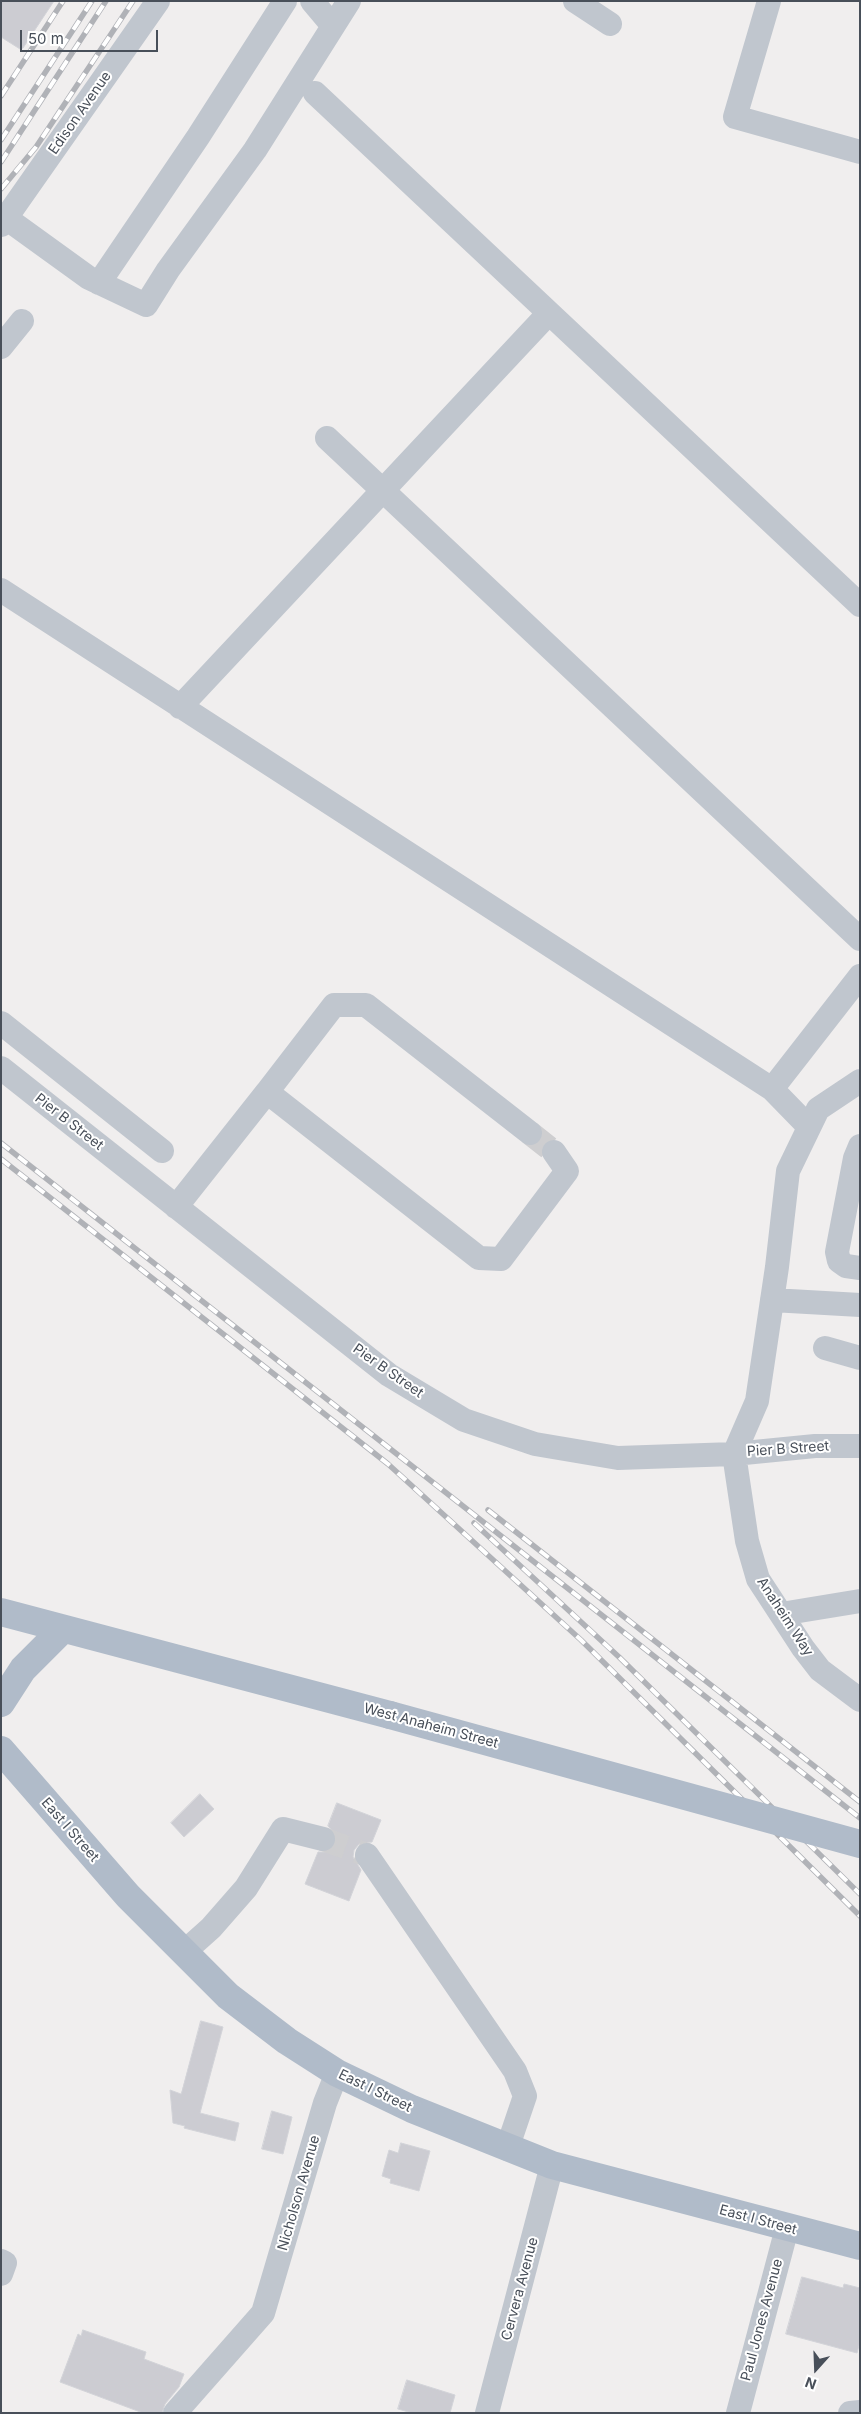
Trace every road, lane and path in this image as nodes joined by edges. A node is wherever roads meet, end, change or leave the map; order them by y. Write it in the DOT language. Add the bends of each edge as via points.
graph roads {
  1 [pos="158,1"];
  2 [pos="285,1"];
  3 [pos="312,1"];
  4 [pos="349,1"];
  5 [pos="575,1"];
  6 [pos="769,1"];
  7 [pos="610,24"];
  8 [pos="333,26"];
  9 [pos="315,93"];
  10 [pos="860,152"];
  11 [pos="4,222"];
  12 [pos="98,283"];
  13 [pos="549,313"];
  14 [pos="22,321"];
  15 [pos="1,346"];
  16 [pos="327,438"];
  17 [pos="383,489"];
  18 [pos="1,590"];
  19 [pos="860,605"];
  20 [pos="180,707"];
  21 [pos="860,939"];
  22 [pos="860,976"];
  23 [pos="1,1023"];
  24 [pos="1,1068"];
  25 [pos="860,1081"];
  26 [pos="772,1089"];
  27 [pos="267,1092"];
  28 [pos="809,1127"];
  29 [pos="530,1133"];
  30 [pos="860,1146"];
  31 [pos="162,1151"];
  32 [pos="554,1152"];
  33 [pos="176,1207"];
  34 [pos="860,1268"];
  35 [pos="772,1300"];
  36 [pos="860,1305"];
  37 [pos="825,1348"];
  38 [pos="860,1358"];
  39 [pos="860,1446"];
  40 [pos="734,1454"];
  41 [pos="860,1601"];
  42 [pos="1,1612"];
  43 [pos="781,1614"];
  44 [pos="62,1628"];
  45 [pos="860,1700"];
  46 [pos="1,1703"];
  47 [pos="1,1750"];
  48 [pos="323,1838"];
  49 [pos="860,1844"];
  50 [pos="367,1856"];
  51 [pos="183,1954"];
  52 [pos="337,2073"];
  53 [pos="507,2149"];
  54 [pos="552,2165"];
  55 [pos="787,2228"];
  56 [pos="860,2246"];
  57 [pos="741,2412"];
  58 [pos="860,2412"];
  59 [pos="175,2413"];
  60 [pos="487,2413"];
  61 [pos="850,2413"];
  1 -- 11 [label="street, Edison Avenue"];
  2 -- 12 [label="street" via="198,137"];
  3 -- 8 [label="street"];
  4 -- 8 [label="street"];
  5 -- 7 [label="street"];
  6 -- 10 [label="street" via="735,117"];
  8 -- 12 [label="street" via="254,150 146,305"];
  9 -- 13 [label="street"];
  11 -- 12 [label="street"];
  13 -- 17 [label="street"];
  13 -- 19 [label="street"];
  14 -- 15 [label="street"];
  16 -- 17 [label="street"];
  17 -- 20 [label="street"];
  17 -- 21 [label="street"];
  18 -- 20 [label="street"];
  20 -- 26 [label="street"];
  22 -- 26 [label="street"];
  23 -- 31 [label="street"];
  24 -- 33 [label="street, Pier B Street"];
  25 -- 28 [label="street" via="818,1110"];
  26 -- 28 [label="street"];
  27 -- 29 [label="street" via="334,1005 366,1004"];
  27 -- 32 [label="street" via="479,1258 501,1259 567,1171"];
  27 -- 33 [label="street"];
  28 -- 35 [label="street" via="788,1170"];
  30 -- 34 [label="street" via="837,1252 839,1261 846,1266"];
  33 -- 40 [label="street, Pier B Street" via="389,1376 464,1420 535,1444 618,1458"];
  35 -- 36 [label="street"];
  35 -- 40 [label="street" via="757,1401"];
  37 -- 38 [label="street"];
  39 -- 40 [label="street, Pier B Street" via="815,1446"];
  40 -- 43 [label="street, Anaheim Way" via="746,1541 758,1579"];
  41 -- 43 [label="street"];
  42 -- 44 [label="main road, West Anaheim Street"];
  43 -- 45 [label="street, Anaheim Way" via="820,1670"];
  44 -- 46 [label="main road" via="24,1669"];
  44 -- 49 [label="main road, West Anaheim Street, bridge"];
  47 -- 51 [label="main road, East I Street"];
  48 -- 51 [label="street" via="283,1829 246,1888"];
  50 -- 53 [label="street" via="515,2071 525,2096"];
  51 -- 52 [label="main road, East I Street" via="228,1996 287,2041"];
  52 -- 53 [label="main road, East I Street"];
  52 -- 59 [label="street, Nicholson Avenue" via="325,2103 263,2313"];
  53 -- 54 [label="main road, East I Street"];
  54 -- 55 [label="main road, East I Street"];
  54 -- 60 [label="street, Cervera Avenue"];
  55 -- 56 [label="main road, East I Street"];
  55 -- 57 [label="street, Paul Jones Avenue"];
  58 -- 61 [label="street"];
}
